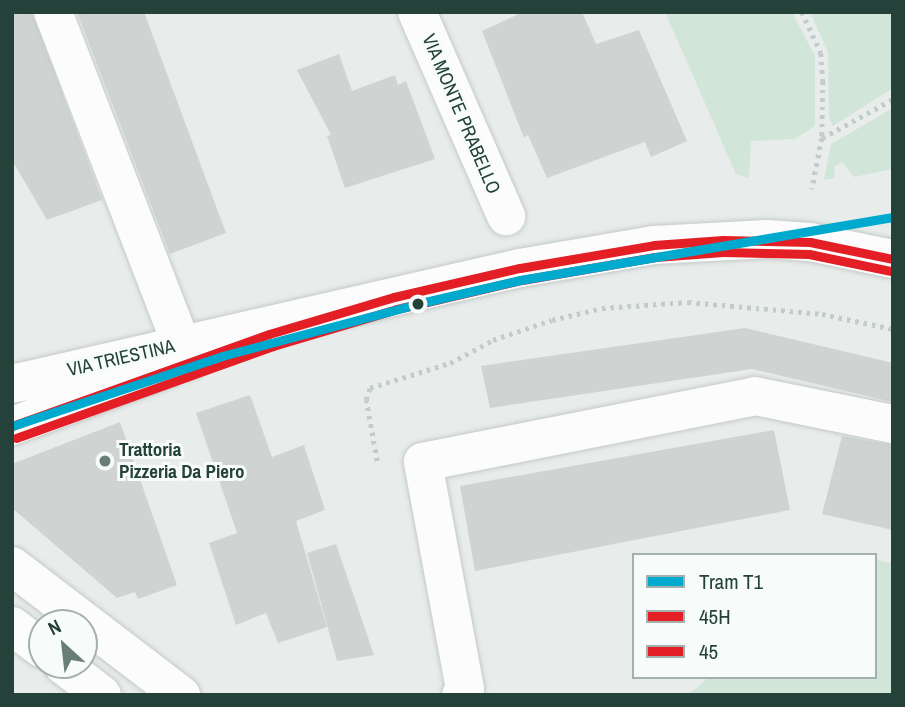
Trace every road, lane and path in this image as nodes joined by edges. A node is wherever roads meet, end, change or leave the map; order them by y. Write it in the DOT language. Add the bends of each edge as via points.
graph roads {
  1 [pos="53,12"];
  2 [pos="417,12"];
  3 [pos="802,12"];
  4 [pos="893,99"];
  5 [pos="822,138"];
  6 [pos="812,189"];
  7 [pos="506,216"];
  8 [pos="810,242"];
  9 [pos="893,245"];
  10 [pos="893,259"];
  11 [pos="185,352"];
  12 [pos="75,369"];
  13 [pos="12,384"];
  14 [pos="12,403"];
  15 [pos="893,424"];
  16 [pos="12,426"];
  17 [pos="12,566"];
  18 [pos="12,626"];
  19 [pos="28,638"];
  20 [pos="81,679"];
  21 [pos="102,695"];
  22 [pos="181,695"];
  23 [pos="461,695"];
  1 -- 11 [label="street"];
  2 -- 7 [label="street, VIA MONTE PRABELLO"];
  3 -- 5 [label="path" via="821,53"];
  4 -- 5 [label="path"];
  5 -- 6 [label="path"];
  8 -- 9 [label="street"];
  8 -- 10 [label="street, VIA TRIESTINA"];
  8 -- 11 [label="street, VIA TRIESTINA" via="723,240 654,245 520,268"];
  11 -- 12 [label="street, VIA TRIESTINA"];
  11 -- 16 [label="street, VIA TRIESTINA"];
  12 -- 13 [label="street, VIA TRIESTINA"];
  12 -- 14 [label="street"];
  15 -- 23 [label="street" via="755,396 423,463 465,689"];
  17 -- 22 [label="street"];
  18 -- 19 [label="street"];
  20 -- 21 [label="street"];
}
